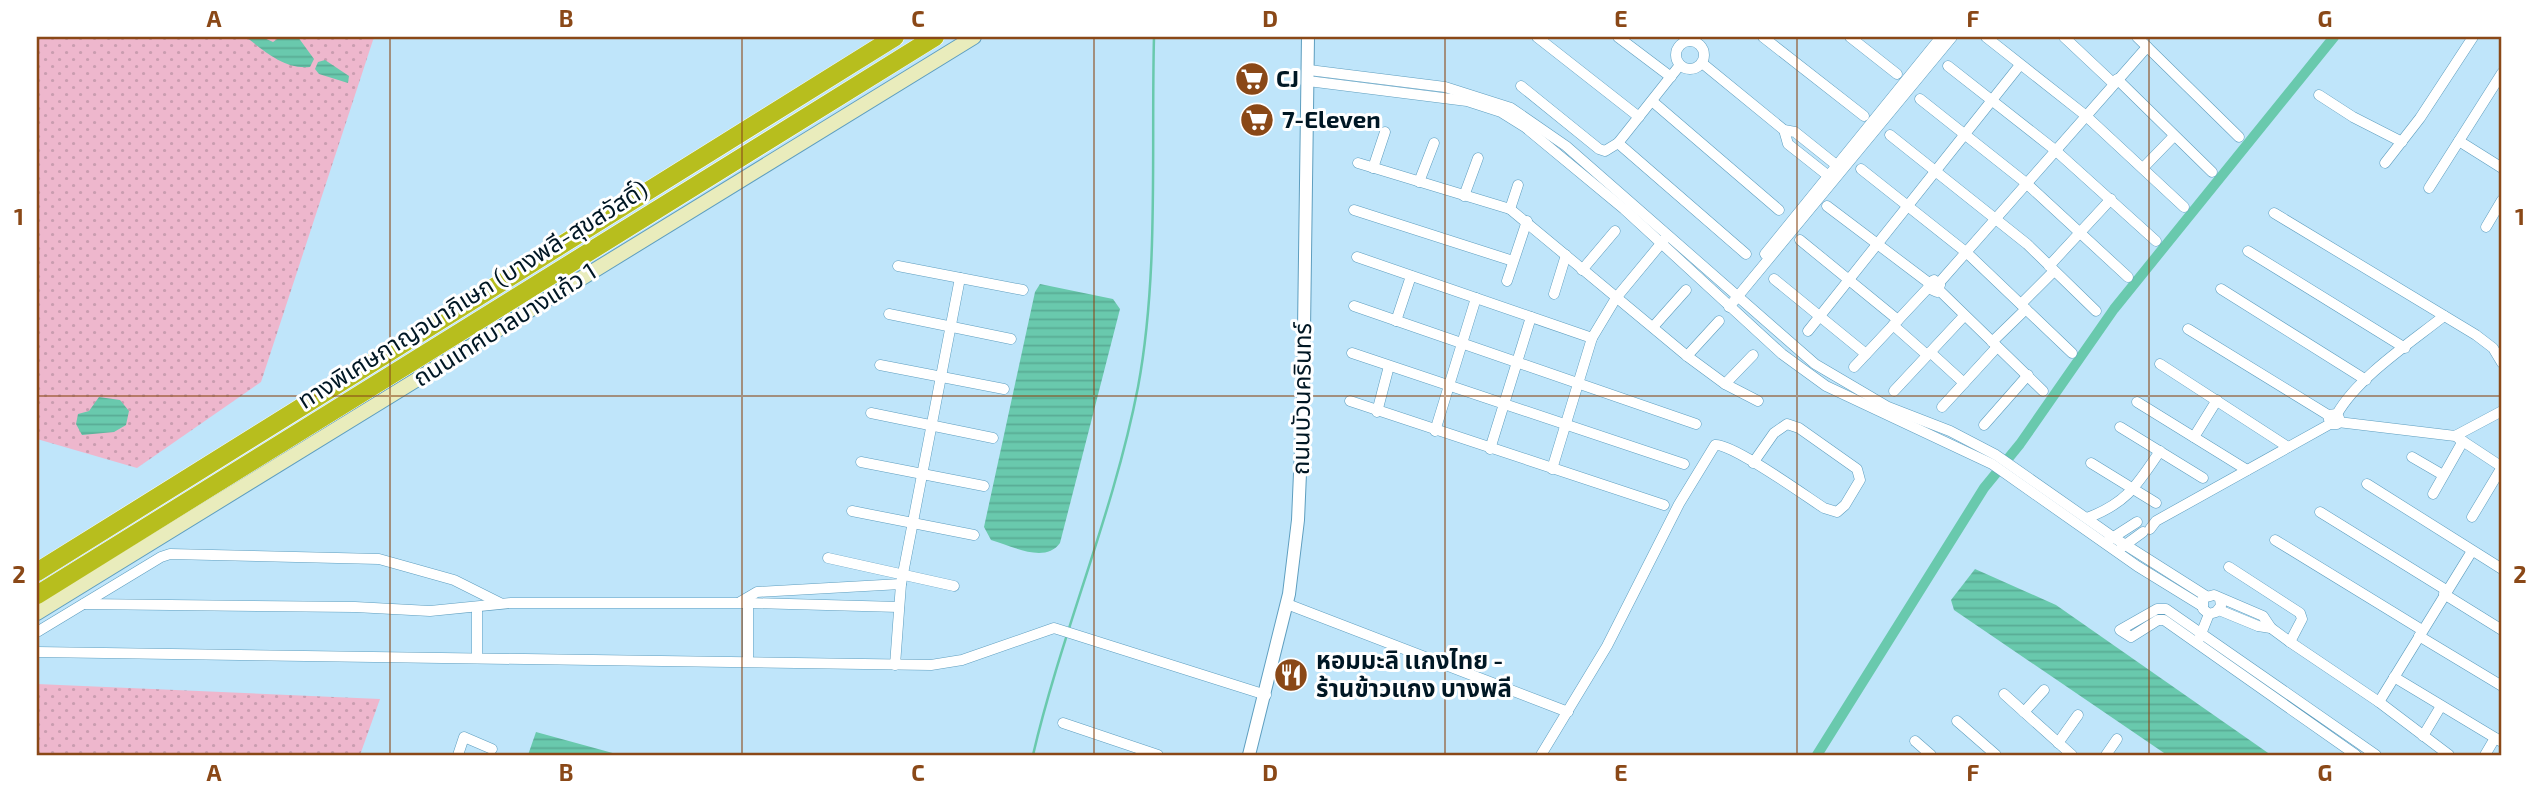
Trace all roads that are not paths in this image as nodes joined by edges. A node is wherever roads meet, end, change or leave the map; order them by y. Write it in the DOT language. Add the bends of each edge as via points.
graph roads {
  1 [pos="895,37"];
  2 [pos="935,37"];
  3 [pos="974,37"];
  4 [pos="1308,37"];
  5 [pos="1537,37"];
  6 [pos="1618,37"];
  7 [pos="1762,37"];
  8 [pos="1850,37"];
  9 [pos="1986,37"];
  10 [pos="2064,37"];
  11 [pos="2137,37"];
  12 [pos="2473,37"];
  13 [pos="1683,39"];
  14 [pos="1944,40"];
  15 [pos="1704,41"];
  16 [pos="2147,47"];
  17 [pos="1702,63"];
  18 [pos="1680,65"];
  19 [pos="2020,65"];
  20 [pos="1948,66"];
  21 [pos="2502,73"];
  22 [pos="1897,74"];
  23 [pos="1309,75"];
  24 [pos="1671,78"];
  25 [pos="2115,81"];
  26 [pos="1521,86"];
  27 [pos="2491,91"];
  28 [pos="2319,95"];
  29 [pos="2502,97"];
  30 [pos="1920,99"];
  31 [pos="1652,101"];
  32 [pos="1991,101"];
  33 [pos="2085,114"];
  34 [pos="1864,116"];
  35 [pos="1639,117"];
  36 [pos="1784,130"];
  37 [pos="1385,132"];
  38 [pos="1964,134"];
  39 [pos="1890,135"];
  40 [pos="2174,136"];
  41 [pos="2239,137"];
  42 [pos="2459,141"];
  43 [pos="2402,142"];
  44 [pos="1434,143"];
  45 [pos="1618,143"];
  46 [pos="2054,150"];
  47 [pos="1478,158"];
  48 [pos="1358,163"];
  49 [pos="2385,163"];
  50 [pos="1373,168"];
  51 [pos="1840,168"];
  52 [pos="2143,168"];
  53 [pos="2502,168"];
  54 [pos="1861,169"];
  55 [pos="1936,171"];
  56 [pos="2212,172"];
  57 [pos="1832,178"];
  58 [pos="1419,182"];
  59 [pos="2026,183"];
  60 [pos="1518,185"];
  61 [pos="2429,188"];
  62 [pos="1464,196"];
  63 [pos="2111,200"];
  64 [pos="2502,200"];
  65 [pos="1907,205"];
  66 [pos="1827,206"];
  67 [pos="2184,207"];
  68 [pos="1510,209"];
  69 [pos="1354,210"];
  70 [pos="1779,210"];
  71 [pos="2274,213"];
  72 [pos="1996,219"];
  73 [pos="1527,221"];
  74 [pos="2487,227"];
  75 [pos="1615,231"];
  76 [pos="1669,234"];
  77 [pos="2081,234"];
  78 [pos="1800,240"];
  79 [pos="2156,241"];
  80 [pos="1875,243"];
  81 [pos="1661,244"];
  82 [pos="2248,251"];
  83 [pos="1967,253"];
  84 [pos="1746,254"];
  85 [pos="1566,255"];
  86 [pos="1357,257"];
  87 [pos="1513,261"];
  88 [pos="898,266"];
  89 [pos="2052,268"];
  90 [pos="1582,270"];
  91 [pos="1411,276"];
  92 [pos="2128,277"];
  93 [pos="960,278"];
  94 [pos="1847,278"];
  95 [pos="1774,279"];
  96 [pos="1507,281"];
  97 [pos="1934,286"];
  98 [pos="2221,289"];
  99 [pos="1023,290"];
  100 [pos="1685,290"];
  101 [pos="1554,294"];
  102 [pos="1737,294"];
  103 [pos="1476,298"];
  104 [pos="1616,299"];
  105 [pos="1728,305"];
  106 [pos="1354,306"];
  107 [pos="2024,306"];
  108 [pos="2096,311"];
  109 [pos="889,314"];
  110 [pos="1819,316"];
  111 [pos="1964,316"];
  112 [pos="2444,316"];
  113 [pos="1531,317"];
  114 [pos="1396,321"];
  115 [pos="1719,321"];
  116 [pos="1896,322"];
  117 [pos="1653,327"];
  118 [pos="950,328"];
  119 [pos="2188,328"];
  120 [pos="1808,331"];
  121 [pos="1592,338"];
  122 [pos="1011,339"];
  123 [pos="1460,342"];
  124 [pos="1994,344"];
  125 [pos="2404,348"];
  126 [pos="2072,353"];
  127 [pos="1352,354"];
  128 [pos="1867,354"];
  129 [pos="1929,354"];
  130 [pos="1753,355"];
  131 [pos="1687,356"];
  132 [pos="1517,361"];
  133 [pos="2502,363"];
  134 [pos="2160,364"];
  135 [pos="880,365"];
  136 [pos="1390,366"];
  137 [pos="1854,367"];
  138 [pos="2028,375"];
  139 [pos="941,376"];
  140 [pos="1833,376"];
  141 [pos="2366,380"];
  142 [pos="1579,382"];
  143 [pos="1964,383"];
  144 [pos="1725,384"];
  145 [pos="1447,385"];
  146 [pos="1826,386"];
  147 [pos="1004,389"];
  148 [pos="2043,390"];
  149 [pos="1894,391"];
  150 [pos="2217,400"];
  151 [pos="1350,401"];
  152 [pos="1758,401"];
  153 [pos="2137,402"];
  154 [pos="1503,404"];
  155 [pos="1942,407"];
  156 [pos="2502,411"];
  157 [pos="1377,412"];
  158 [pos="871,413"];
  159 [pos="2333,419"];
  160 [pos="1696,424"];
  161 [pos="932,425"];
  162 [pos="1566,425"];
  163 [pos="1984,425"];
  164 [pos="2120,427"];
  165 [pos="1435,431"];
  166 [pos="2194,437"];
  167 [pos="993,438"];
  168 [pos="2459,439"];
  169 [pos="2288,447"];
  170 [pos="1490,449"];
  171 [pos="2160,451"];
  172 [pos="2412,457"];
  173 [pos="1994,460"];
  174 [pos="861,462"];
  175 [pos="1753,463"];
  176 [pos="2091,463"];
  177 [pos="1684,464"];
  178 [pos="2502,467"];
  179 [pos="1552,469"];
  180 [pos="2247,470"];
  181 [pos="922,473"];
  182 [pos="2444,475"];
  183 [pos="2021,477"];
  184 [pos="2203,478"];
  185 [pos="2367,484"];
  186 [pos="984,486"];
  187 [pos="2134,489"];
  188 [pos="2433,494"];
  189 [pos="2156,503"];
  190 [pos="1664,505"];
  191 [pos="852,512"];
  192 [pos="2320,512"];
  193 [pos="2472,517"];
  194 [pos="2087,518"];
  195 [pos="913,524"];
  196 [pos="2146,525"];
  197 [pos="974,535"];
  198 [pos="2109,540"];
  199 [pos="2275,540"];
  200 [pos="2121,548"];
  201 [pos="2472,551"];
  202 [pos="828,558"];
  203 [pos="2229,567"];
  204 [pos="2502,569"];
  205 [pos="37,572"];
  206 [pos="902,579"];
  207 [pos="954,586"];
  208 [pos="2445,592"];
  209 [pos="37,595"];
  210 [pos="500,603"];
  211 [pos="744,603"];
  212 [pos="83,604"];
  213 [pos="1287,604"];
  214 [pos="2211,605"];
  215 [pos="477,607"];
  216 [pos="899,607"];
  217 [pos="37,613"];
  218 [pos="2502,630"];
  219 [pos="37,632"];
  220 [pos="2421,633"];
  221 [pos="2199,639"];
  222 [pos="2290,642"];
  223 [pos="37,652"];
  224 [pos="477,657"];
  225 [pos="748,661"];
  226 [pos="895,665"];
  227 [pos="2394,677"];
  228 [pos="2502,686"];
  229 [pos="2044,690"];
  230 [pos="2004,694"];
  231 [pos="1266,695"];
  232 [pos="2379,702"];
  233 [pos="2441,706"];
  234 [pos="1568,712"];
  235 [pos="2024,712"];
  236 [pos="2078,715"];
  237 [pos="1957,721"];
  238 [pos="1063,723"];
  239 [pos="2423,736"];
  240 [pos="2117,739"];
  241 [pos="2499,740"];
  242 [pos="1915,741"];
  243 [pos="2058,743"];
  244 [pos="492,749"];
  245 [pos="2356,751"];
  246 [pos="458,755"];
  247 [pos="1158,755"];
  248 [pos="1250,755"];
  249 [pos="1541,755"];
  250 [pos="1931,755"];
  251 [pos="1996,755"];
  252 [pos="2072,755"];
  253 [pos="2106,755"];
  254 [pos="2376,755"];
  255 [pos="2449,755"];
  256 [pos="2485,755"];
  1 -- 205 [label="highway, ทางพิเศษกาญจนาภิเษก (บางพลี-สุขสวัสดิ์)"];
  2 -- 209 [label="highway, ทางพิเศษกาญจนาภิเษก (บางพลี-สุขสวัสดิ์)"];
  3 -- 217 [label="main road, ถนนเทศบาลบางแก้ว 1"];
  4 -- 23 [label="street, ถนนบัวนครินทร์"];
  5 -- 35 [label="street"];
  6 -- 24 [label="street"];
  7 -- 34 [label="street"];
  8 -- 22 [label="street"];
  9 -- 19 [label="street"];
  10 -- 25 [label="street"];
  11 -- 16 [label="street"];
  12 -- 43 [label="street"];
  13 -- 15 [label="street"];
  13 -- 18 [label="street" via="1677,50"];
  14 -- 51 [label="street"];
  15 -- 17 [label="street"];
  16 -- 25 [label="street"];
  16 -- 41 [label="street"];
  17 -- 18 [label="street" via="1692,69"];
  17 -- 36 [label="street"];
  18 -- 24 [label="street"];
  19 -- 32 [label="street"];
  19 -- 33 [label="street"];
  20 -- 32 [label="street"];
  21 -- 27 [label="street"];
  23 -- 76 [label="street" via="1445,86 1511,108 1566,146"];
  23 -- 81 [label="street" via="1467,101 1501,112 1525,127"];
  23 -- 213 [label="street, ถนนบัวนครินทร์" via="1302,458"];
  24 -- 31 [label="street"];
  25 -- 33 [label="street"];
  25 -- 40 [label="street"];
  26 -- 45 [label="street" via="1599,149 1612,149"];
  27 -- 29 [label="street"];
  27 -- 42 [label="street"];
  28 -- 43 [label="street"];
  30 -- 38 [label="street"];
  31 -- 35 [label="street"];
  31 -- 70 [label="street"];
  32 -- 38 [label="street"];
  32 -- 46 [label="street"];
  33 -- 46 [label="street"];
  33 -- 52 [label="street"];
  35 -- 45 [label="street"];
  36 -- 51 [label="street" via="1795,132"];
  36 -- 57 [label="street" via="1788,144"];
  37 -- 50 [label="street"];
  38 -- 55 [label="street"];
  38 -- 59 [label="street"];
  39 -- 55 [label="street"];
  40 -- 52 [label="street"];
  40 -- 56 [label="street"];
  42 -- 53 [label="street"];
  42 -- 61 [label="street"];
  43 -- 49 [label="street"];
  44 -- 58 [label="street"];
  45 -- 84 [label="street"];
  46 -- 59 [label="street"];
  46 -- 63 [label="street"];
  47 -- 62 [label="street"];
  48 -- 50 [label="street"];
  50 -- 58 [label="street"];
  51 -- 57 [label="street"];
  52 -- 67 [label="street"];
  54 -- 65 [label="street"];
  55 -- 65 [label="street"];
  55 -- 72 [label="street"];
  57 -- 102 [label="street"];
  58 -- 62 [label="street"];
  59 -- 72 [label="street"];
  59 -- 77 [label="street"];
  60 -- 68 [label="street"];
  62 -- 68 [label="street"];
  63 -- 77 [label="street"];
  63 -- 79 [label="street"];
  64 -- 74 [label="street"];
  65 -- 80 [label="street"];
  65 -- 83 [label="street"];
  66 -- 80 [label="street"];
  68 -- 73 [label="street"];
  69 -- 87 [label="street"];
  71 -- 112 [label="street"];
  72 -- 83 [label="street"];
  72 -- 89 [label="street"];
  73 -- 85 [label="street"];
  73 -- 87 [label="street"];
  75 -- 90 [label="street"];
  76 -- 81 [label="street"];
  76 -- 102 [label="street"];
  77 -- 89 [label="street"];
  77 -- 92 [label="street"];
  78 -- 94 [label="street"];
  80 -- 94 [label="street"];
  80 -- 97 [label="street"];
  81 -- 104 [label="street"];
  81 -- 105 [label="street"];
  82 -- 125 [label="street"];
  83 -- 97 [label="street"];
  83 -- 107 [label="street"];
  85 -- 90 [label="street"];
  85 -- 101 [label="street"];
  86 -- 91 [label="street"];
  87 -- 96 [label="street"];
  88 -- 93 [label="street"];
  89 -- 107 [label="street"];
  89 -- 108 [label="street"];
  90 -- 104 [label="street"];
  91 -- 103 [label="street"];
  91 -- 114 [label="street"];
  93 -- 99 [label="street"];
  93 -- 118 [label="street"];
  94 -- 110 [label="street"];
  94 -- 116 [label="street"];
  95 -- 110 [label="street"];
  97 -- 111 [label="street"];
  97 -- 116 [label="street"];
  98 -- 141 [label="street"];
  100 -- 117 [label="street"];
  102 -- 105 [label="street"];
  102 -- 140 [label="street" via="1797,351"];
  103 -- 113 [label="street"];
  103 -- 123 [label="street"];
  104 -- 117 [label="street"];
  104 -- 121 [label="street"];
  105 -- 146 [label="street"];
  106 -- 114 [label="street"];
  107 -- 124 [label="street"];
  107 -- 126 [label="street"];
  109 -- 118 [label="street"];
  110 -- 120 [label="street"];
  110 -- 128 [label="street"];
  111 -- 124 [label="street"];
  111 -- 129 [label="street"];
  112 -- 125 [label="street"];
  112 -- 133 [label="street" via="2490,344"];
  113 -- 121 [label="street"];
  113 -- 132 [label="street"];
  114 -- 123 [label="street"];
  115 -- 131 [label="street"];
  116 -- 128 [label="street"];
  116 -- 129 [label="street"];
  117 -- 131 [label="street"];
  118 -- 122 [label="street"];
  118 -- 139 [label="street"];
  119 -- 159 [label="street"];
  121 -- 142 [label="street"];
  123 -- 132 [label="street"];
  123 -- 145 [label="street"];
  124 -- 138 [label="street"];
  124 -- 143 [label="street"];
  125 -- 141 [label="street"];
  127 -- 136 [label="street"];
  128 -- 137 [label="street"];
  129 -- 143 [label="street"];
  129 -- 149 [label="street"];
  130 -- 144 [label="street"];
  131 -- 144 [label="street"];
  132 -- 142 [label="street"];
  132 -- 154 [label="street"];
  134 -- 150 [label="street"];
  135 -- 139 [label="street"];
  136 -- 145 [label="street"];
  136 -- 157 [label="street"];
  138 -- 148 [label="street"];
  138 -- 163 [label="street"];
  139 -- 147 [label="street"];
  139 -- 161 [label="street"];
  140 -- 146 [label="street"];
  140 -- 173 [label="street" via="1888,407 1950,431"];
  141 -- 159 [label="street"];
  142 -- 160 [label="street"];
  142 -- 162 [label="street"];
  143 -- 155 [label="street"];
  144 -- 152 [label="street"];
  145 -- 154 [label="street"];
  145 -- 165 [label="street"];
  146 -- 173 [label="street"];
  150 -- 166 [label="street"];
  150 -- 169 [label="street"];
  151 -- 157 [label="street"];
  153 -- 166 [label="street"];
  154 -- 162 [label="street"];
  154 -- 170 [label="street"];
  156 -- 168 [label="street"];
  157 -- 165 [label="street"];
  158 -- 161 [label="street"];
  159 -- 168 [label="street"];
  159 -- 169 [label="street"];
  161 -- 167 [label="street"];
  161 -- 181 [label="street"];
  162 -- 177 [label="street"];
  162 -- 179 [label="street"];
  164 -- 171 [label="street"];
  165 -- 170 [label="street"];
  166 -- 180 [label="street"];
  168 -- 178 [label="street"];
  168 -- 182 [label="street"];
  169 -- 180 [label="street"];
  170 -- 179 [label="street"];
  171 -- 184 [label="street"];
  171 -- 187 [label="street"];
  172 -- 182 [label="street"];
  173 -- 183 [label="street"];
  174 -- 181 [label="street"];
  175 -- 175 [label="street" via="1837,512 1860,480 1857,470 1787,424 1774,433"];
  175 -- 234 [label="street" via="1724,444 1709,451"];
  176 -- 187 [label="street"];
  178 -- 193 [label="street"];
  179 -- 190 [label="street"];
  180 -- 196 [label="street"];
  181 -- 186 [label="street"];
  181 -- 195 [label="street"];
  182 -- 188 [label="street"];
  183 -- 194 [label="street"];
  183 -- 198 [label="street"];
  185 -- 201 [label="street"];
  187 -- 189 [label="street"];
  187 -- 194 [label="street" via="2121,503"];
  191 -- 195 [label="street"];
  192 -- 208 [label="street"];
  194 -- 198 [label="street"];
  195 -- 197 [label="street"];
  195 -- 206 [label="street"];
  196 -- 198 [label="street"];
  196 -- 200 [label="street"];
  198 -- 200 [label="street"];
  199 -- 220 [label="street"];
  200 -- 214 [label="street"];
  201 -- 204 [label="street"];
  201 -- 208 [label="street"];
  202 -- 206 [label="street"];
  203 -- 222 [label="street" via="2300,613 2300,624"];
  206 -- 207 [label="street"];
  206 -- 211 [label="street" via="757,592"];
  206 -- 216 [label="street"];
  208 -- 218 [label="street"];
  208 -- 220 [label="street"];
  210 -- 211 [label="street"];
  210 -- 212 [label="street" via="454,580 379,559 201,554 160,557"];
  210 -- 215 [label="street"];
  211 -- 216 [label="street"];
  211 -- 225 [label="street"];
  212 -- 215 [label="street" via="430,611"];
  212 -- 219 [label="street"];
  213 -- 231 [label="street, ถนนบัวนครินทร์"];
  213 -- 234 [label="street"];
  214 -- 221 [label="street"];
  214 -- 222 [label="street" via="2263,616"];
  215 -- 224 [label="street"];
  216 -- 226 [label="street"];
  220 -- 227 [label="street"];
  220 -- 228 [label="street"];
  221 -- 221 [label="street" via="2164,620 2131,637 2120,630 2162,608"];
  221 -- 245 [label="street"];
  222 -- 232 [label="street"];
  223 -- 224 [label="street"];
  224 -- 225 [label="street"];
  225 -- 226 [label="street"];
  226 -- 231 [label="street" via="946,664 1045,629 1073,631"];
  227 -- 232 [label="street"];
  227 -- 233 [label="street"];
  229 -- 235 [label="street"];
  230 -- 235 [label="street"];
  231 -- 248 [label="street, ถนนบัวนครินทร์"];
  232 -- 239 [label="street"];
  233 -- 239 [label="street"];
  233 -- 241 [label="street"];
  234 -- 249 [label="street"];
  235 -- 243 [label="street"];
  236 -- 243 [label="street"];
  237 -- 251 [label="street"];
  238 -- 247 [label="street"];
  239 -- 255 [label="street"];
  240 -- 253 [label="street"];
  241 -- 256 [label="street"];
  242 -- 250 [label="street"];
  243 -- 252 [label="street"];
  244 -- 246 [label="street" via="464,737"];
  245 -- 254 [label="street"];
}
